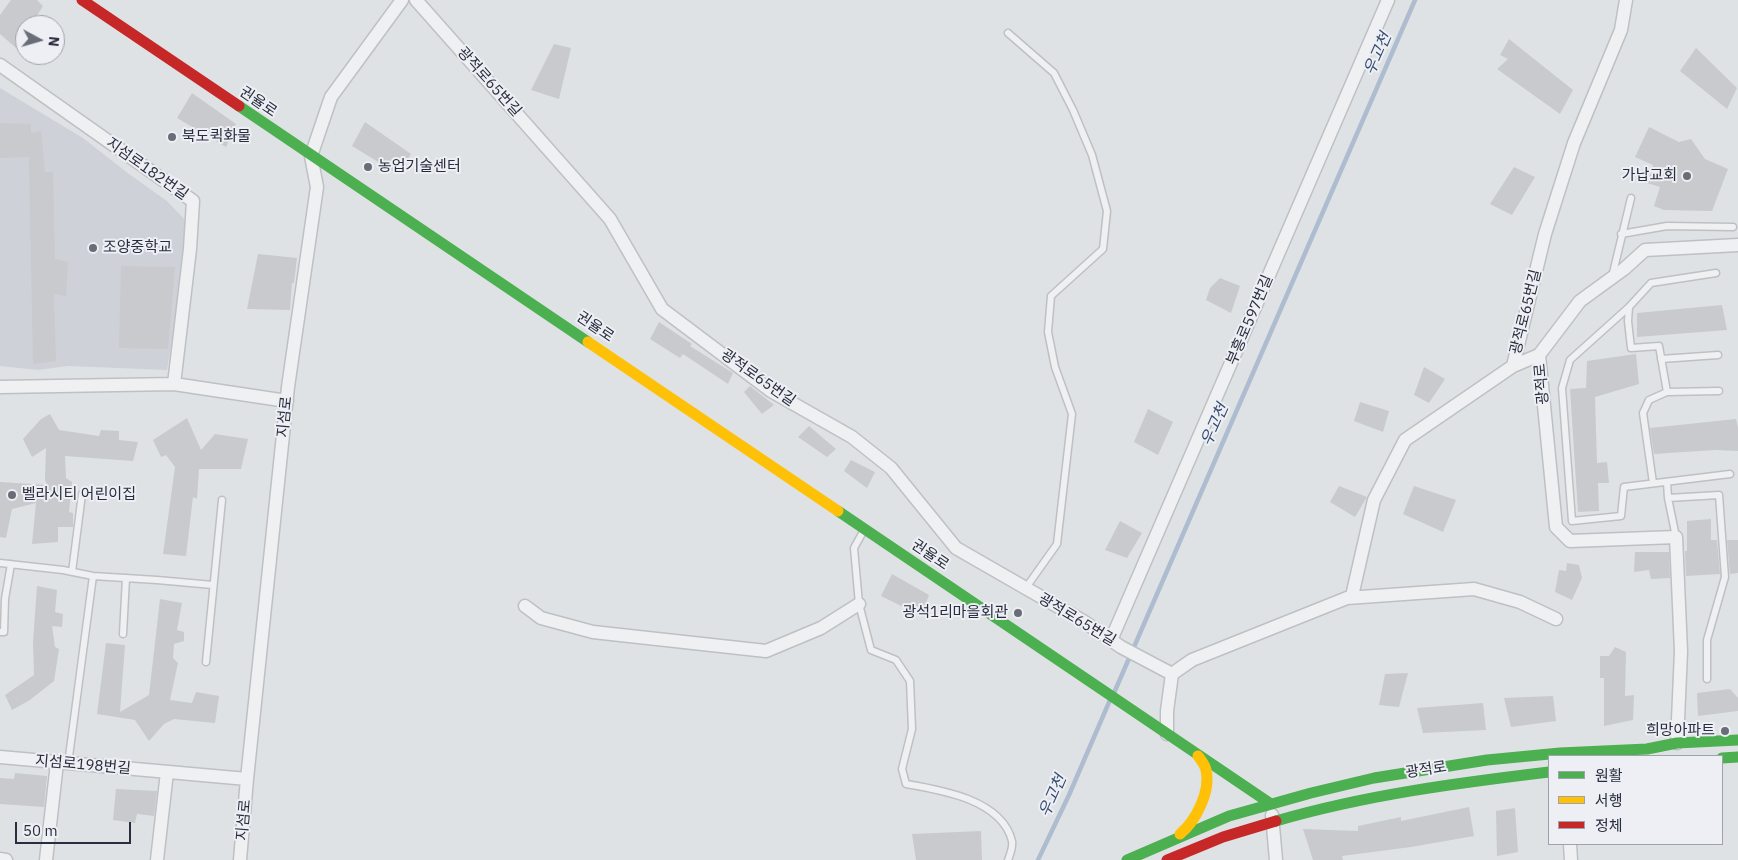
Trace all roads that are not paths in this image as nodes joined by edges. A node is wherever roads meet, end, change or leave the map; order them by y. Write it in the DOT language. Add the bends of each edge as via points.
graph roads {
  1 [pos="82,0"];
  2 [pos="402,0"];
  3 [pos="416,0"];
  4 [pos="1388,0"];
  5 [pos="1626,0"];
  6 [pos="1008,33"];
  7 [pos="0,65"];
  8 [pos="311,156"];
  9 [pos="1631,198"];
  10 [pos="1733,227"];
  11 [pos="1621,234"];
  12 [pos="1738,245"];
  13 [pos="1716,273"];
  14 [pos="1611,278"];
  15 [pos="1629,307"];
  16 [pos="1540,355"];
  17 [pos="1718,355"];
  18 [pos="1661,359"];
  19 [pos="1513,366"];
  20 [pos="174,384"];
  21 [pos="0,387"];
  22 [pos="1719,391"];
  23 [pos="1667,392"];
  24 [pos="287,401"];
  25 [pos="1730,474"];
  26 [pos="1667,482"];
  27 [pos="1654,483"];
  28 [pos="82,494"];
  29 [pos="1668,498"];
  30 [pos="222,500"];
  31 [pos="865,529"];
  32 [pos="1676,537"];
  33 [pos="0,563"];
  34 [pos="11,564"];
  35 [pos="72,572"];
  36 [pos="93,576"];
  37 [pos="126,578"];
  38 [pos="213,585"];
  39 [pos="1025,588"];
  40 [pos="1347,598"];
  41 [pos="2,599"];
  42 [pos="859,604"];
  43 [pos="525,606"];
  44 [pos="1556,619"];
  45 [pos="0,632"];
  46 [pos="124,634"];
  47 [pos="1116,643"];
  48 [pos="206,662"];
  49 [pos="1172,674"];
  50 [pos="1707,679"];
  51 [pos="1166,734"];
  52 [pos="1738,740"];
  53 [pos="1677,743"];
  54 [pos="1198,755"];
  55 [pos="0,757"];
  56 [pos="1738,757"];
  57 [pos="1723,758"];
  58 [pos="63,763"];
  59 [pos="167,772"];
  60 [pos="1548,772"];
  61 [pos="247,779"];
  62 [pos="1271,804"];
  63 [pos="1273,822"];
  64 [pos="1168,841"];
  65 [pos="1570,845"];
  66 [pos="0,860"];
  67 [pos="6,860"];
  68 [pos="46,860"];
  69 [pos="157,860"];
  70 [pos="240,860"];
  71 [pos="1008,860"];
  72 [pos="1127,860"];
  73 [pos="1167,860"];
  74 [pos="1276,860"];
  75 [pos="1572,860"];
  1 -- 8 [label="street, 권율로"];
  2 -- 8 [label="street, 지섬로" via="331,97"];
  3 -- 39 [label="street, 광적로65번길" via="610,219 662,309 771,391 852,437 891,468 956,548"];
  4 -- 47 [label="street, 부흥로597번길"];
  5 -- 19 [label="street, 광적로65번길" via="1621,30 1574,143 1545,234"];
  6 -- 39 [label="lane" via="1054,73 1092,155 1107,210 1103,249 1051,296 1048,332 1055,367 1072,414 1057,544"];
  7 -- 20 [label="street, 지섬로182번길" via="193,201"];
  8 -- 24 [label="street, 지섬로" via="317,187"];
  8 -- 31 [label="street, 권율로"];
  9 -- 11 [label="lane"];
  10 -- 11 [label="lane" via="1667,226"];
  11 -- 14 [label="lane"];
  12 -- 14 [label="street" via="1645,250"];
  13 -- 15 [label="lane" via="1651,282"];
  14 -- 16 [label="street" via="1580,300"];
  15 -- 18 [label="lane" via="1631,348 1658,346"];
  15 -- 27 [label="lane" via="1570,360 1562,388 1572,520 1621,516 1624,487"];
  16 -- 19 [label="street"];
  16 -- 32 [label="street, 광적로" via="1556,527 1570,541"];
  17 -- 18 [label="lane"];
  18 -- 23 [label="lane"];
  19 -- 40 [label="street, 광적로65번길" via="1406,440 1374,500 1352,596"];
  20 -- 21 [label="street"];
  20 -- 24 [label="street"];
  22 -- 23 [label="lane"];
  23 -- 27 [label="lane" via="1649,400 1643,412"];
  24 -- 61 [label="street, 지섬로"];
  25 -- 26 [label="lane"];
  26 -- 27 [label="lane"];
  26 -- 29 [label="lane"];
  28 -- 35 [label="lane"];
  29 -- 32 [label="lane"];
  29 -- 50 [label="lane" via="1719,495 1726,577 1707,640"];
  30 -- 38 [label="lane"];
  31 -- 42 [label="lane" via="854,548"];
  31 -- 51 [label="street, 권율로"];
  32 -- 53 [label="street" via="1681,651"];
  33 -- 34 [label="lane"];
  34 -- 35 [label="lane"];
  34 -- 41 [label="lane"];
  35 -- 36 [label="lane"];
  36 -- 37 [label="lane"];
  36 -- 58 [label="lane"];
  37 -- 38 [label="lane"];
  37 -- 46 [label="lane"];
  38 -- 48 [label="lane"];
  39 -- 47 [label="street, 광적로65번길"];
  40 -- 44 [label="street" via="1474,589 1520,602"];
  40 -- 49 [label="street" via="1192,660"];
  41 -- 45 [label="lane" via="4,632"];
  42 -- 43 [label="street" via="821,628 766,651 594,632 541,618"];
  42 -- 71 [label="lane" via="871,650 896,660 910,681 912,729 902,769 906,784 952,794 983,806 1002,820 1012,843"];
  47 -- 49 [label="street, 광적로65번길"];
  49 -- 51 [label="street"];
  51 -- 54 [label="street"];
  52 -- 53 [label="street, 광적로"];
  53 -- 62 [label="street, 광적로" via="1646,749 1486,760 1374,778"];
  54 -- 62 [label="street"];
  54 -- 64 [label="street" via="1206,768 1207,785 1201,804 1186,830"];
  55 -- 58 [label="street, 지섬로198번길"];
  56 -- 57 [label="street"];
  58 -- 59 [label="street, 지섬로198번길"];
  58 -- 68 [label="street"];
  59 -- 61 [label="street, 지섬로198번길"];
  59 -- 69 [label="street"];
  60 -- 63 [label="street, 광적로" via="1360,800"];
  61 -- 70 [label="street, 지섬로"];
  62 -- 63 [label="street"];
  62 -- 64 [label="street, 광적로" via="1229,816"];
  63 -- 73 [label="street, 광적로" via="1240,831"];
  63 -- 74 [label="street"];
  64 -- 72 [label="street, 광적로"];
  65 -- 75 [label="street"];
  66 -- 67 [label="street"];
}
